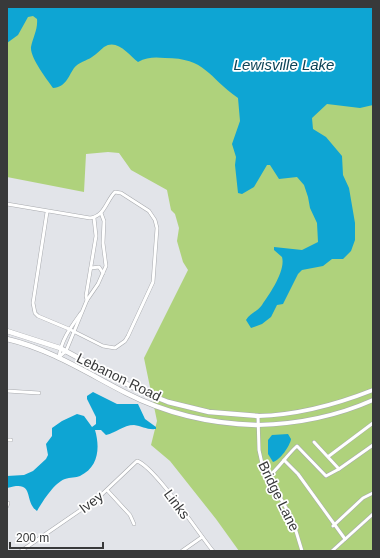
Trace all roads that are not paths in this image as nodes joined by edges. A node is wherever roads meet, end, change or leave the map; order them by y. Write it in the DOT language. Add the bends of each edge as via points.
graph roads {
  1 [pos="7,204"];
  2 [pos="47,212"];
  3 [pos="101,213"];
  4 [pos="94,218"];
  5 [pos="96,238"];
  6 [pos="103,238"];
  7 [pos="91,268"];
  8 [pos="104,273"];
  9 [pos="87,300"];
  10 [pos="83,310"];
  11 [pos="69,329"];
  12 [pos="7,331"];
  13 [pos="76,332"];
  14 [pos="66,336"];
  15 [pos="7,339"];
  16 [pos="72,339"];
  17 [pos="60,348"];
  18 [pos="66,351"];
  19 [pos="59,357"];
  20 [pos="373,390"];
  21 [pos="7,392"];
  22 [pos="39,393"];
  23 [pos="373,400"];
  24 [pos="333,405"];
  25 [pos="335,413"];
  26 [pos="258,416"];
  27 [pos="258,424"];
  28 [pos="373,424"];
  29 [pos="7,440"];
  30 [pos="11,440"];
  31 [pos="314,442"];
  32 [pos="373,445"];
  33 [pos="329,456"];
  34 [pos="284,460"];
  35 [pos="137,462"];
  36 [pos="339,469"];
  37 [pos="267,478"];
  38 [pos="107,490"];
  39 [pos="373,493"];
  40 [pos="373,514"];
  41 [pos="134,524"];
  42 [pos="334,526"];
  43 [pos="202,537"];
  44 [pos="345,539"];
  45 [pos="21,551"];
  46 [pos="182,551"];
  47 [pos="213,551"];
  48 [pos="302,551"];
  49 [pos="332,551"];
  1 -- 2 [label="street"];
  2 -- 4 [label="street" via="84,219"];
  2 -- 11 [label="street" via="33,303 34,313"];
  3 -- 4 [label="street"];
  3 -- 6 [label="street" via="104,221"];
  3 -- 13 [label="street" via="109,197 115,192 149,210 157,228 154,271 149,294 125,341 115,348 103,346"];
  4 -- 5 [label="street"];
  5 -- 6 [label="street"];
  5 -- 7 [label="street"];
  6 -- 8 [label="street" via="106,266"];
  7 -- 8 [label="street" via="99,266"];
  7 -- 9 [label="street"];
  8 -- 9 [label="street" via="91,298"];
  9 -- 10 [label="street"];
  10 -- 11 [label="street"];
  10 -- 13 [label="street"];
  11 -- 13 [label="street"];
  11 -- 14 [label="street"];
  12 -- 17 [label="main road, Lebanon Road"];
  13 -- 16 [label="street"];
  14 -- 16 [label="street"];
  14 -- 17 [label="street"];
  15 -- 19 [label="main road, Lebanon Road"];
  16 -- 18 [label="street"];
  17 -- 18 [label="main road, Lebanon Road"];
  17 -- 19 [label="street"];
  18 -- 19 [label="street"];
  18 -- 26 [label="main road, Lebanon Road" via="138,390 168,402 209,412"];
  19 -- 27 [label="main road, Lebanon Road" via="152,405 187,417 221,423"];
  20 -- 24 [label="street, Lebanon Road"];
  21 -- 22 [label="street"];
  23 -- 25 [label="street, Lebanon Road"];
  24 -- 25 [label="street"];
  24 -- 26 [label="street, Lebanon Road" via="304,412"];
  25 -- 27 [label="street, Lebanon Road" via="296,422"];
  26 -- 27 [label="street, Bridge Lane"];
  27 -- 37 [label="street, Bridge Lane" via="259,450"];
  28 -- 33 [label="street"];
  29 -- 30 [label="street"];
  31 -- 33 [label="street"];
  32 -- 36 [label="street"];
  33 -- 36 [label="street"];
  34 -- 36 [label="street" via="297,446 326,476"];
  34 -- 37 [label="street" via="279,469"];
  34 -- 42 [label="street" via="298,474"];
  35 -- 38 [label="street, Ivey"];
  35 -- 43 [label="street, Links" via="156,478"];
  37 -- 48 [label="street, Bridge Lane" via="292,518"];
  38 -- 41 [label="street" via="130,515"];
  38 -- 45 [label="street, Ivey"];
  39 -- 42 [label="street" via="363,498"];
  40 -- 44 [label="street"];
  42 -- 44 [label="street"];
  43 -- 46 [label="street"];
  43 -- 47 [label="street, Links"];
  44 -- 49 [label="street"];
}
